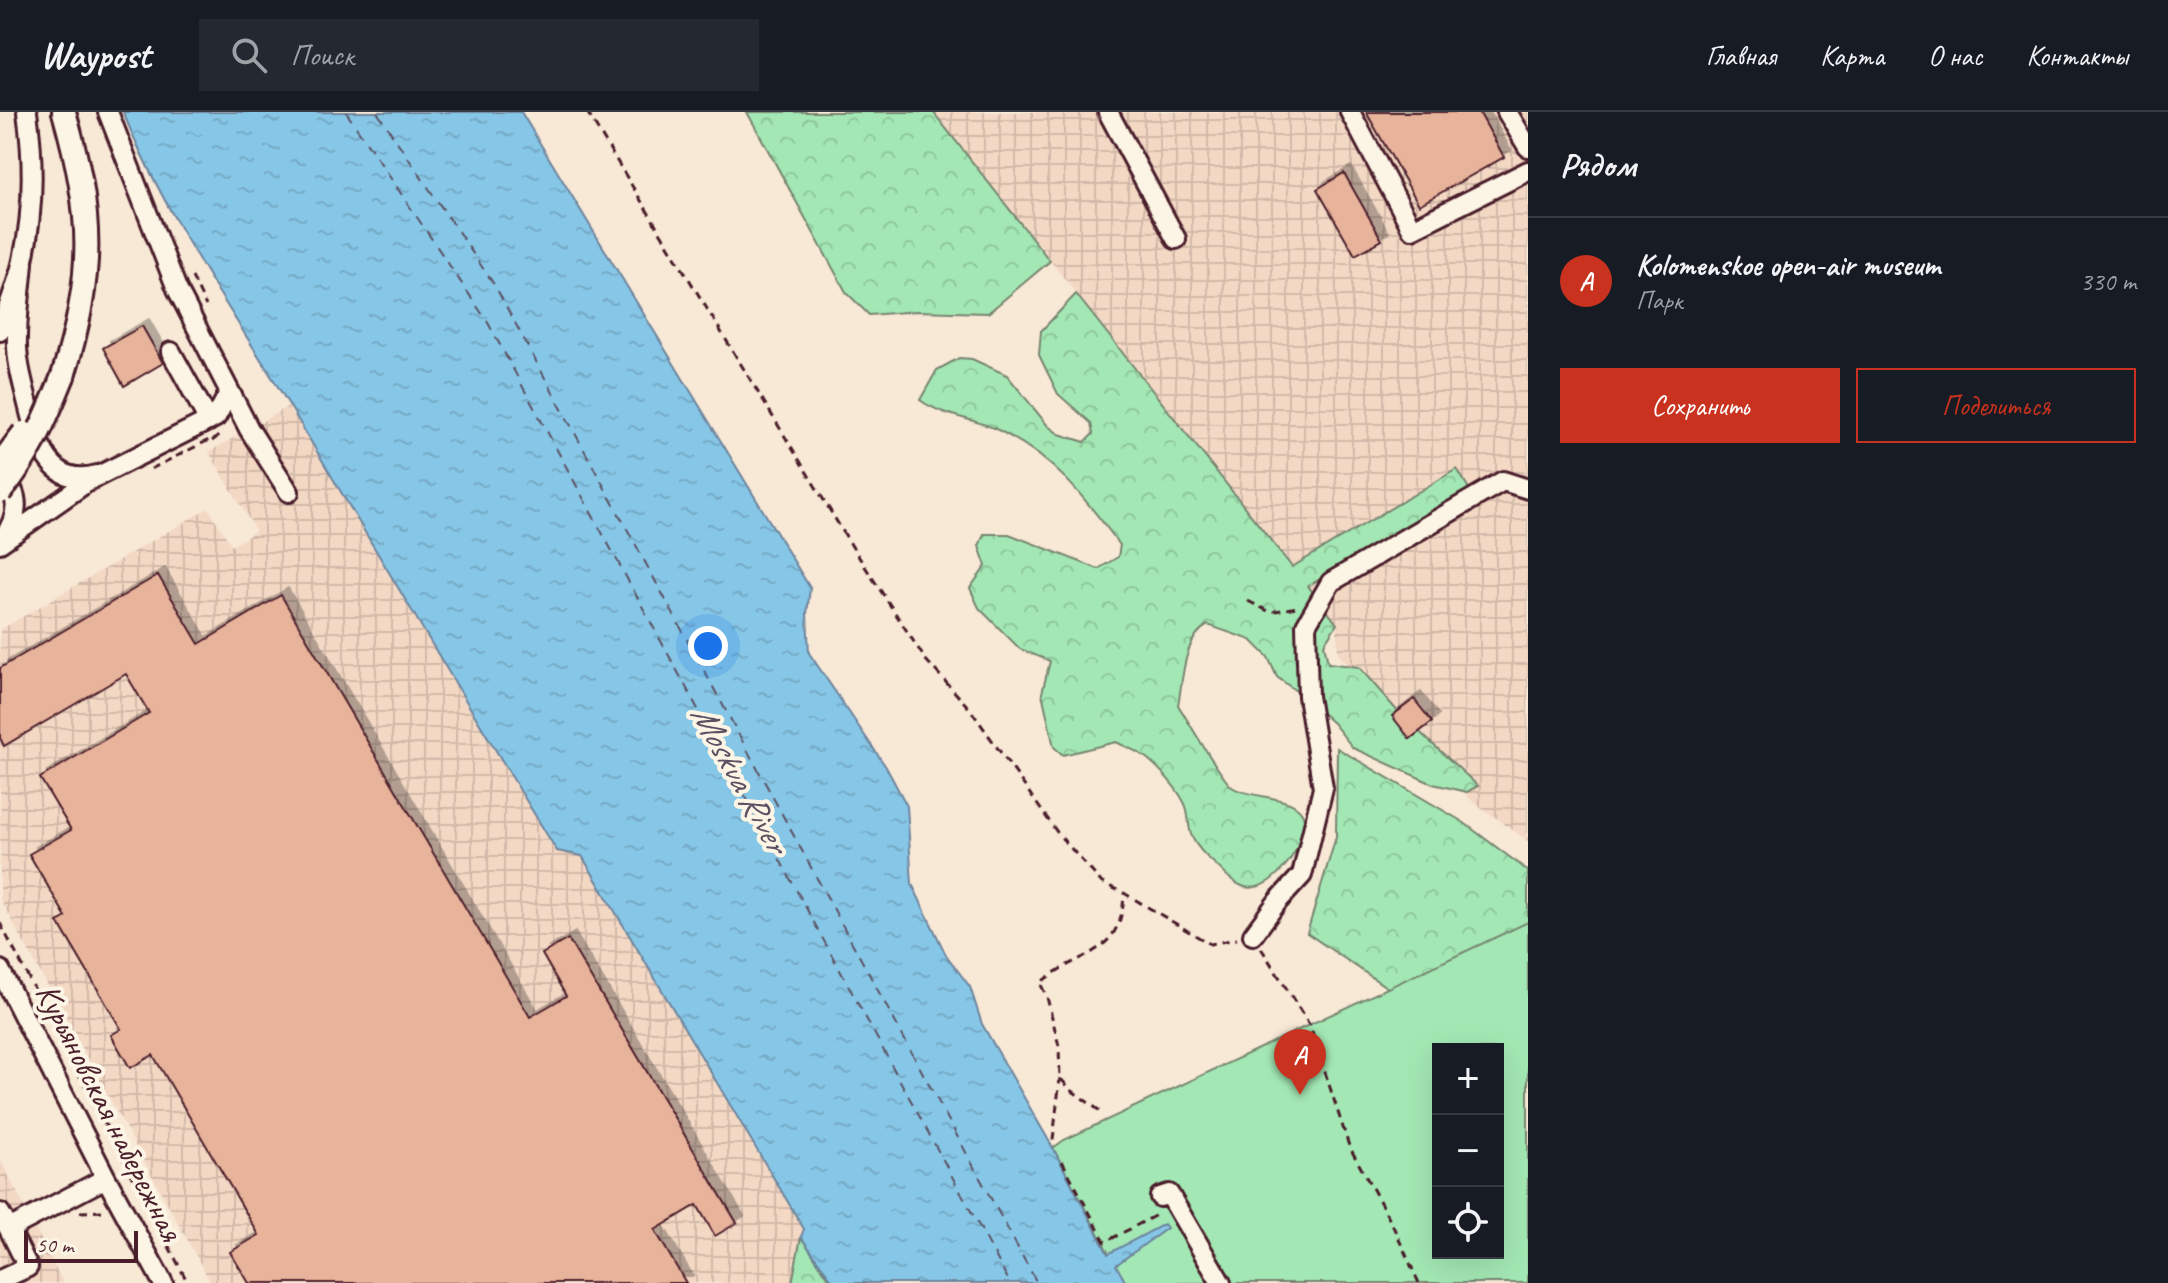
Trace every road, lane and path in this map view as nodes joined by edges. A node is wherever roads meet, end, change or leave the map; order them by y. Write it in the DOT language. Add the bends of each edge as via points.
graph roads {
  1 [pos="27,112"];
  2 [pos="64,112"];
  3 [pos="108,112"];
  4 [pos="587,112"];
  5 [pos="1108,112"];
  6 [pos="1350,112"];
  7 [pos="1507,112"];
  8 [pos="1528,147"];
  9 [pos="1528,171"];
  10 [pos="1176,239"];
  11 [pos="23,263"];
  12 [pos="0,331"];
  13 [pos="171,352"];
  14 [pos="63,376"];
  15 [pos="229,393"];
  16 [pos="209,421"];
  17 [pos="0,465"];
  18 [pos="0,474"];
  19 [pos="102,474"];
  20 [pos="1528,489"];
  21 [pos="0,492"];
  22 [pos="289,492"];
  23 [pos="0,543"];
  24 [pos="1248,601"];
  25 [pos="1318,603"];
  26 [pos="1124,893"];
  27 [pos="0,923"];
  28 [pos="1253,935"];
  29 [pos="0,970"];
  30 [pos="1060,1078"];
  31 [pos="1100,1111"];
  32 [pos="1053,1140"];
  33 [pos="1062,1161"];
  34 [pos="106,1178"];
  35 [pos="1164,1203"];
  36 [pos="107,1211"];
  37 [pos="76,1212"];
  38 [pos="5,1221"];
  39 [pos="0,1280"];
  40 [pos="163,1283"];
  41 [pos="188,1283"];
  42 [pos="1221,1283"];
  43 [pos="1419,1283"];
  1 -- 11 [label="street" via="33,155"];
  2 -- 14 [label="main road" via="87,211 87,257 84,297"];
  3 -- 15 [label="street" via="177,289"];
  4 -- 26 [label="path" via="925,659 970,709 1059,835 1102,883"];
  5 -- 10 [label="street"];
  6 -- 9 [label="street" via="1412,229"];
  7 -- 8 [label="street"];
  11 -- 12 [label="street"];
  11 -- 19 [label="street" via="16,340 36,438 44,455 65,474"];
  13 -- 16 [label="street"];
  14 -- 17 [label="main road, bridge"];
  14 -- 21 [label="main road, bridge" via="23,463"];
  15 -- 16 [label="street"];
  15 -- 22 [label="street"];
  16 -- 19 [label="street"];
  18 -- 23 [label="street" via="13,490 16,509"];
  19 -- 23 [label="street"];
  20 -- 25 [label="street" via="1503,481 1331,582"];
  24 -- 25 [label="path" via="1270,612"];
  25 -- 28 [label="street" via="1306,625 1308,696 1323,788 1302,875"];
  26 -- 28 [label="path" via="1210,944"];
  26 -- 30 [label="path" via="1113,938 1040,983 1059,1046"];
  27 -- 41 [label="path"];
  28 -- 43 [label="path" via="1310,1026 1349,1146"];
  29 -- 34 [label="street, Курьяновская набережная"];
  30 -- 31 [label="path"];
  30 -- 32 [label="path"];
  33 -- 35 [label="path" via="1105,1242"];
  34 -- 38 [label="street"];
  34 -- 40 [label="street, Курьяновская набережная"];
  35 -- 42 [label="street" via="1169,1194"];
  36 -- 37 [label="path"];
  38 -- 39 [label="street" via="28,1267"];
}
